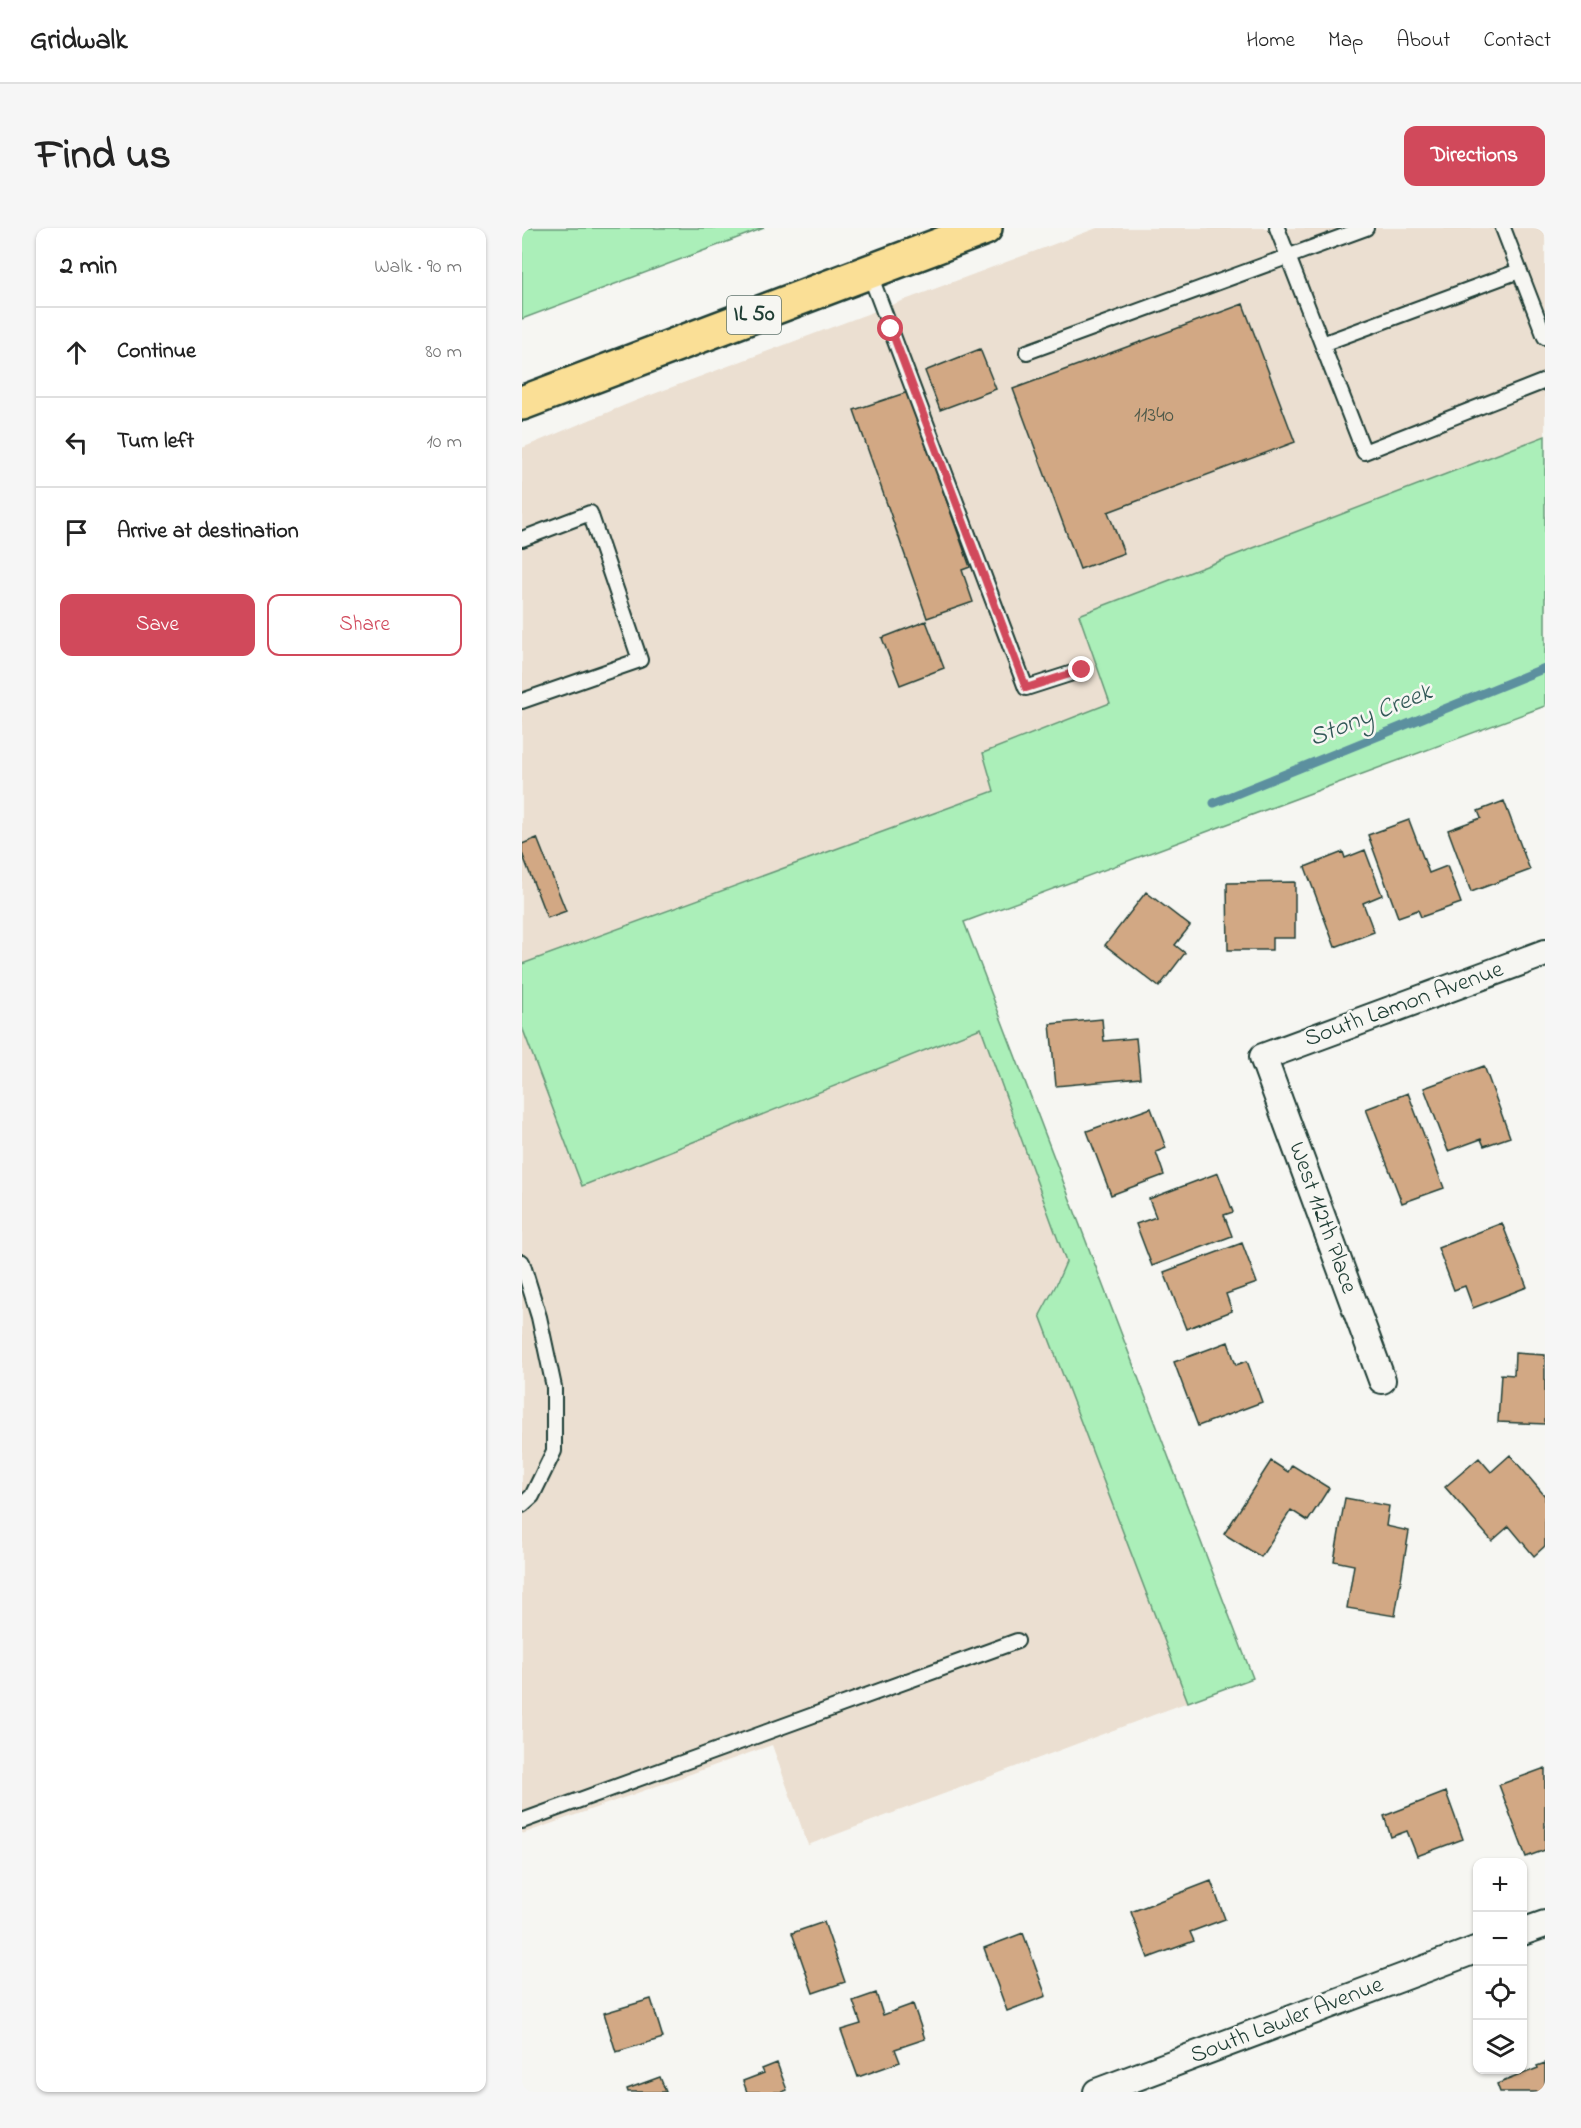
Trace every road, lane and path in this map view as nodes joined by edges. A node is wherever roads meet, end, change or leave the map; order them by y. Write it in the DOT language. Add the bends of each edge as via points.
graph roads {
  1 [pos="985,228"];
  2 [pos="1277,228"];
  3 [pos="1366,228"];
  4 [pos="1503,228"];
  5 [pos="1288,257"];
  6 [pos="1519,271"];
  7 [pos="869,272"];
  8 [pos="1545,337"];
  9 [pos="1322,344"];
  10 [pos="1027,352"];
  11 [pos="1545,381"];
  12 [pos="522,403"];
  13 [pos="522,539"];
  14 [pos="1082,670"];
  15 [pos="522,701"];
  16 [pos="1545,953"];
  17 [pos="1263,1057"];
  18 [pos="522,1262"];
  19 [pos="1382,1380"];
  20 [pos="522,1505"];
  21 [pos="1017,1641"];
  22 [pos="522,1821"];
  23 [pos="1545,1924"];
  24 [pos="1527,1930"];
  25 [pos="1473,1951"];
  26 [pos="1097,2092"];
  1 -- 7 [label="main road, IL 50"];
  2 -- 5 [label="lane"];
  3 -- 5 [label="lane"];
  4 -- 6 [label="lane"];
  5 -- 9 [label="lane"];
  5 -- 10 [label="lane"];
  6 -- 8 [label="lane"];
  6 -- 9 [label="lane"];
  7 -- 12 [label="main road, IL 50"];
  7 -- 14 [label="lane" via="1026,688"];
  9 -- 11 [label="lane" via="1364,452"];
  13 -- 15 [label="lane" via="590,513 640,660"];
  16 -- 17 [label="street, South Lamon Avenue"];
  17 -- 19 [label="street, West 112th Place"];
  18 -- 20 [label="lane" via="554,1387 554,1451 532,1496"];
  21 -- 22 [label="lane"];
  23 -- 24 [label="street"];
  25 -- 26 [label="street, South Lawler Avenue"];
}
